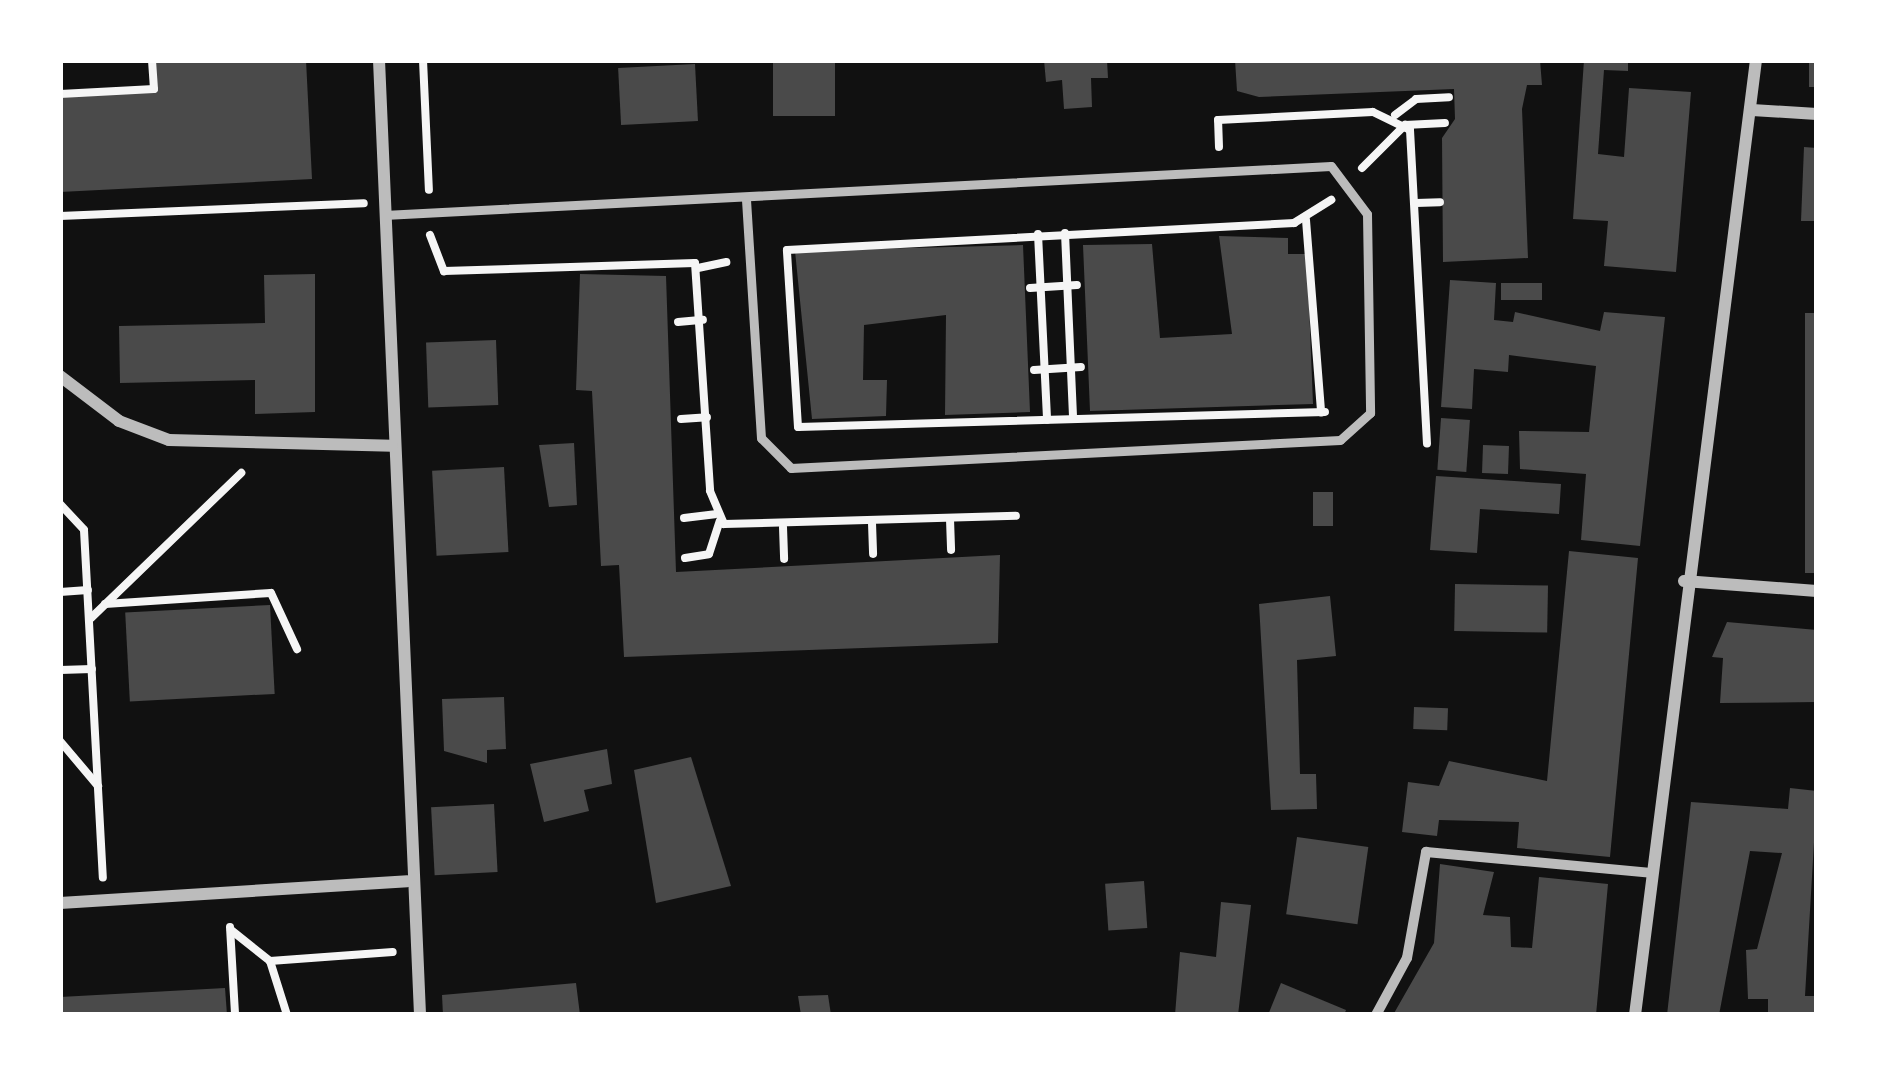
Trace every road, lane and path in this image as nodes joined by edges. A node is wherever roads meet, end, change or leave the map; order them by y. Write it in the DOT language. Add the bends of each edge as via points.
graph roads {
  1 [pos="152,60"];
  2 [pos="379,60"];
  3 [pos="423,60"];
  4 [pos="1756,60"];
  5 [pos="60,94"];
  6 [pos="1449,97"];
  7 [pos="1752,110"];
  8 [pos="1817,114"];
  9 [pos="1394,116"];
  10 [pos="1445,123"];
  11 [pos="1350,180"];
  12 [pos="746,200"];
  13 [pos="1440,202"];
  14 [pos="1416,203"];
  15 [pos="384,208"];
  16 [pos="430,213"];
  17 [pos="60,216"];
  18 [pos="1306,220"];
  19 [pos="1065,233"];
  20 [pos="1038,234"];
  21 [pos="736,255"];
  22 [pos="698,268"];
  23 [pos="1072,285"];
  24 [pos="1035,288"];
  25 [pos="703,320"];
  26 [pos="678,322"];
  27 [pos="1076,368"];
  28 [pos="1040,370"];
  29 [pos="60,376"];
  30 [pos="1336,411"];
  31 [pos="1321,412"];
  32 [pos="707,417"];
  33 [pos="681,419"];
  34 [pos="1073,419"];
  35 [pos="1047,420"];
  36 [pos="392,446"];
  37 [pos="241,473"];
  38 [pos="60,504"];
  39 [pos="1016,516"];
  40 [pos="717,517"];
  41 [pos="684,518"];
  42 [pos="950,519"];
  43 [pos="872,523"];
  44 [pos="782,527"];
  45 [pos="951,550"];
  46 [pos="873,554"];
  47 [pos="685,558"];
  48 [pos="784,559"];
  49 [pos="1684,580"];
  50 [pos="88,590"];
  51 [pos="1817,591"];
  52 [pos="60,592"];
  53 [pos="105,604"];
  54 [pos="89,620"];
  55 [pos="297,649"];
  56 [pos="92,669"];
  57 [pos="60,670"];
  58 [pos="60,741"];
  59 [pos="99,786"];
  60 [pos="1652,872"];
  61 [pos="407,881"];
  62 [pos="229,892"];
  63 [pos="104,900"];
  64 [pos="60,903"];
  65 [pos="230,930"];
  66 [pos="412,951"];
  67 [pos="270,961"];
  68 [pos="235,1015"];
  69 [pos="287,1015"];
  70 [pos="420,1015"];
  71 [pos="1376,1015"];
  72 [pos="1635,1015"];
  1 -- 5 [label="path" via="154,88"];
  2 -- 15 [label="street"];
  3 -- 16 [label="path"];
  4 -- 7 [label="street"];
  6 -- 9 [label="path" via="1416,99"];
  7 -- 8 [label="street"];
  7 -- 49 [label="street"];
  10 -- 11 [label="path" via="1406,124"];
  11 -- 12 [label="lane" via="1315,164"];
  11 -- 12 [label="lane" via="1367,214 1374,392 1356,434 812,469 775,460 761,438"];
  11 -- 18 [label="path"];
  12 -- 16 [label="lane"];
  13 -- 14 [label="path"];
  15 -- 16 [label="lane"];
  15 -- 17 [label="path"];
  15 -- 36 [label="street"];
  16 -- 22 [label="path" via="431,261 444,271"];
  18 -- 19 [label="path"];
  18 -- 31 [label="path"];
  19 -- 20 [label="path"];
  19 -- 23 [label="path"];
  20 -- 24 [label="path"];
  20 -- 35 [label="path" via="788,245 794,420"];
  21 -- 22 [label="path"];
  22 -- 25 [label="path"];
  23 -- 24 [label="path"];
  23 -- 27 [label="path"];
  24 -- 28 [label="path"];
  25 -- 26 [label="path"];
  25 -- 32 [label="path"];
  27 -- 28 [label="path"];
  27 -- 34 [label="path"];
  28 -- 35 [label="path"];
  29 -- 36 [label="street" via="119,421 182,443"];
  30 -- 31 [label="path"];
  31 -- 34 [label="path"];
  32 -- 33 [label="path"];
  32 -- 40 [label="path"];
  34 -- 35 [label="path"];
  36 -- 61 [label="street"];
  37 -- 53 [label="path"];
  38 -- 50 [label="path" via="84,530"];
  39 -- 42 [label="path"];
  40 -- 41 [label="path"];
  40 -- 44 [label="path"];
  40 -- 47 [label="path" via="711,552"];
  42 -- 43 [label="path"];
  42 -- 45 [label="path"];
  43 -- 44 [label="path"];
  43 -- 46 [label="path"];
  44 -- 48 [label="path"];
  49 -- 51 [label="street"];
  49 -- 60 [label="street"];
  50 -- 52 [label="path"];
  50 -- 54 [label="path"];
  53 -- 54 [label="path"];
  53 -- 55 [label="path" via="267,592"];
  54 -- 56 [label="path"];
  56 -- 57 [label="path"];
  56 -- 59 [label="path"];
  58 -- 59 [label="path"];
  59 -- 63 [label="path"];
  60 -- 71 [label="street" via="1426,852 1407,958"];
  60 -- 72 [label="street"];
  61 -- 62 [label="street"];
  61 -- 66 [label="street"];
  62 -- 63 [label="street"];
  62 -- 65 [label="path"];
  63 -- 64 [label="street"];
  65 -- 67 [label="path"];
  65 -- 68 [label="path"];
  66 -- 67 [label="path"];
  66 -- 70 [label="street"];
  67 -- 69 [label="path"];
}
